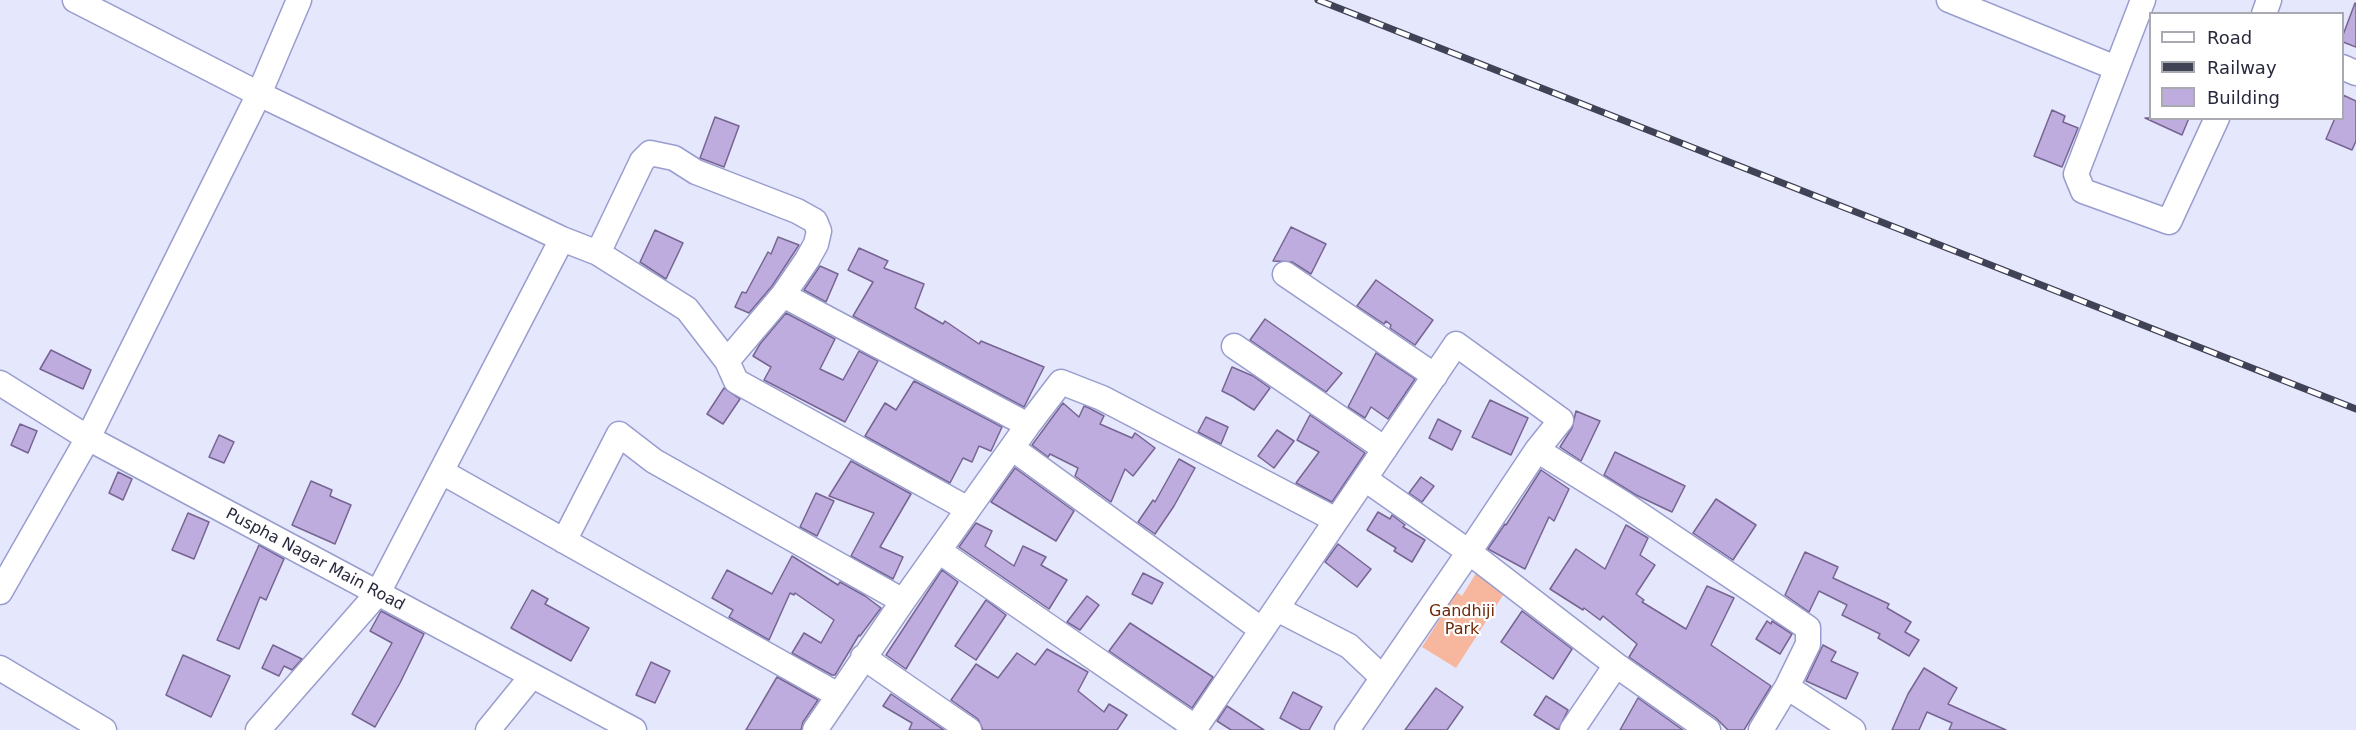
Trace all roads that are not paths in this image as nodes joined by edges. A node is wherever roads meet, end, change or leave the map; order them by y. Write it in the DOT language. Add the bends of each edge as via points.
graph roads {
  1 [pos="75,0"];
  2 [pos="299,0"];
  3 [pos="1949,0"];
  4 [pos="2142,0"];
  5 [pos="2116,68"];
  6 [pos="259,94"];
  7 [pos="2216,120"];
  8 [pos="562,239"];
  9 [pos="598,253"];
  10 [pos="1285,274"];
  11 [pos="783,295"];
  12 [pos="1234,346"];
  13 [pos="728,361"];
  14 [pos="1435,376"];
  15 [pos="0,383"];
  16 [pos="1029,424"];
  17 [pos="88,438"];
  18 [pos="1012,448"];
  19 [pos="1385,449"];
  20 [pos="1536,450"];
  21 [pos="442,472"];
  22 [pos="1365,479"];
  23 [pos="968,509"];
  24 [pos="1336,520"];
  25 [pos="564,540"];
  26 [pos="939,551"];
  27 [pos="1469,552"];
  28 [pos="0,592"];
  29 [pos="378,593"];
  30 [pos="903,601"];
  31 [pos="1277,609"];
  32 [pos="1262,630"];
  33 [pos="863,657"];
  34 [pos="1616,665"];
  35 [pos="0,668"];
  36 [pos="532,676"];
  37 [pos="1383,678"];
  38 [pos="1787,687"];
  39 [pos="838,695"];
  40 [pos="619,727"];
  41 [pos="1195,729"];
  42 [pos="104,730"];
  43 [pos="258,730"];
  44 [pos="488,730"];
  45 [pos="815,730"];
  46 [pos="969,730"];
  47 [pos="1347,730"];
  48 [pos="1572,730"];
  49 [pos="1708,730"];
  50 [pos="1761,730"];
  51 [pos="1853,730"];
  1 -- 6 [label="street"];
  2 -- 6 [label="street"];
  3 -- 5 [label="street"];
  4 -- 5 [label="street"];
  5 -- 7 [label="street" via="2076,174 2083,190 2169,222"];
  6 -- 8 [label="street"];
  6 -- 17 [label="street"];
  8 -- 9 [label="street"];
  8 -- 21 [label="street"];
  9 -- 11 [label="street" via="642,161 650,153 674,158 696,172 797,211 815,222 819,231 816,244"];
  9 -- 13 [label="street" via="687,309"];
  10 -- 14 [label="street"];
  11 -- 13 [label="street"];
  11 -- 16 [label="street"];
  12 -- 19 [label="street"];
  13 -- 23 [label="street" via="736,381"];
  14 -- 19 [label="street"];
  14 -- 20 [label="street" via="1456,344 1561,420"];
  15 -- 17 [label="street, Puspha Nagar Main Road"];
  16 -- 18 [label="street"];
  16 -- 24 [label="street" via="1061,382 1102,398"];
  17 -- 28 [label="street"];
  17 -- 29 [label="street, Puspha Nagar Main Road"];
  18 -- 23 [label="street"];
  18 -- 32 [label="street"];
  19 -- 22 [label="street"];
  20 -- 27 [label="street"];
  20 -- 38 [label="street" via="1624,504 1808,628 1808,644"];
  21 -- 25 [label="street"];
  21 -- 29 [label="street"];
  22 -- 24 [label="street"];
  22 -- 27 [label="street"];
  23 -- 26 [label="street"];
  24 -- 31 [label="street"];
  25 -- 30 [label="street" via="619,434 654,461"];
  25 -- 39 [label="street"];
  26 -- 30 [label="street"];
  26 -- 41 [label="street"];
  27 -- 34 [label="street"];
  27 -- 37 [label="street"];
  29 -- 36 [label="street, Puspha Nagar Main Road"];
  29 -- 43 [label="street"];
  30 -- 33 [label="street"];
  31 -- 32 [label="street"];
  31 -- 37 [label="street" via="1349,646"];
  32 -- 41 [label="street"];
  33 -- 39 [label="street"];
  33 -- 46 [label="street"];
  34 -- 48 [label="street"];
  34 -- 49 [label="street"];
  35 -- 42 [label="street"];
  36 -- 40 [label="street, Puspha Nagar Main Road"];
  36 -- 44 [label="street"];
  37 -- 47 [label="street"];
  38 -- 50 [label="street"];
  38 -- 51 [label="street"];
  39 -- 45 [label="street"];
}
